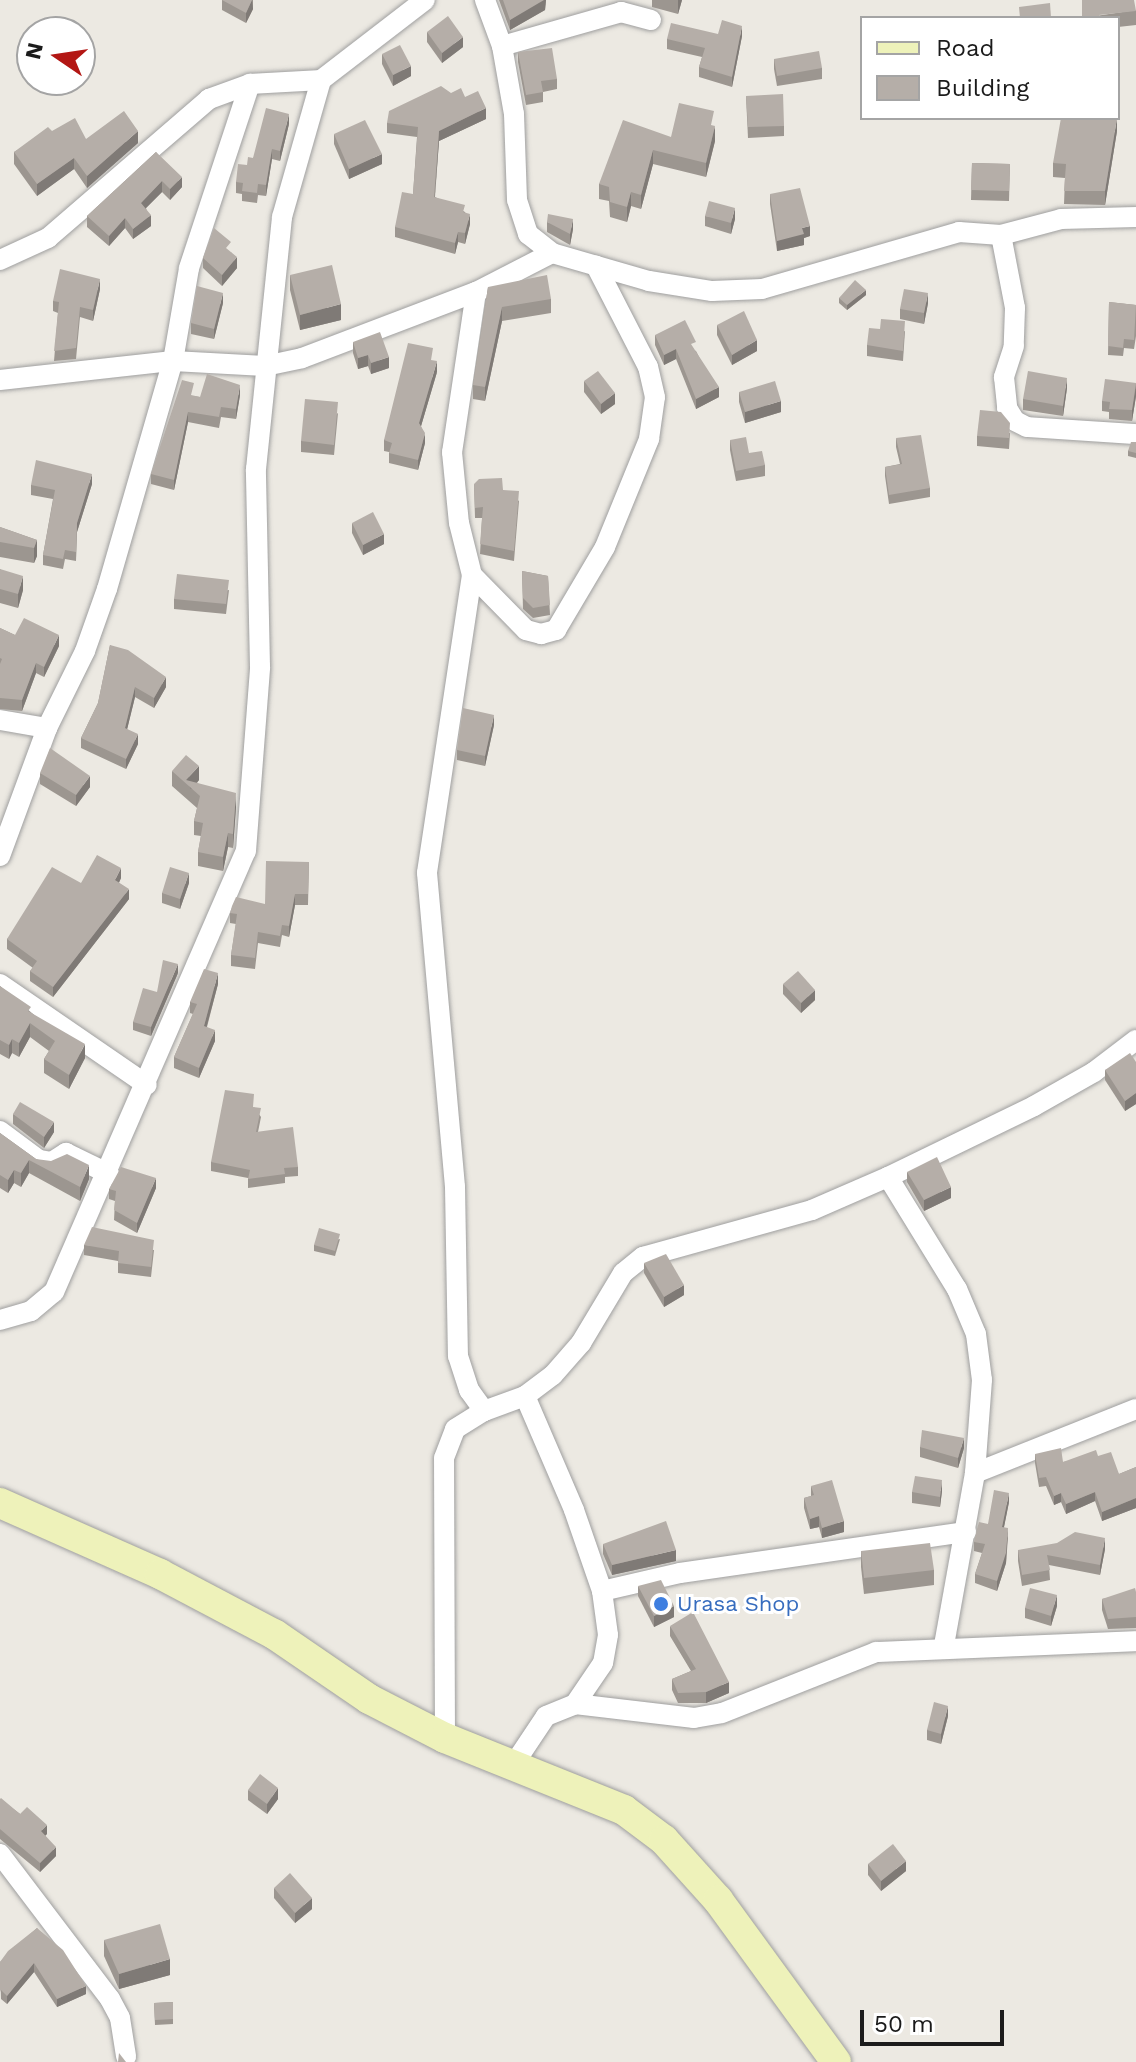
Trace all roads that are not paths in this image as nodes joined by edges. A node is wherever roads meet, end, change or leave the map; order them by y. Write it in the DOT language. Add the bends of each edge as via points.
graph roads {
  1 [pos="425,0"];
  2 [pos="485,0"];
  3 [pos="651,20"];
  4 [pos="502,46"];
  5 [pos="321,80"];
  6 [pos="250,84"];
  7 [pos="1136,217"];
  8 [pos="1001,235"];
  9 [pos="552,253"];
  10 [pos="0,260"];
  11 [pos="596,266"];
  12 [pos="476,292"];
  13 [pos="173,361"];
  14 [pos="265,366"];
  15 [pos="0,380"];
  16 [pos="1136,434"];
  17 [pos="472,575"];
  18 [pos="0,720"];
  19 [pos="47,728"];
  20 [pos="0,856"];
  21 [pos="0,984"];
  22 [pos="1136,1040"];
  23 [pos="147,1085"];
  24 [pos="0,1131"];
  25 [pos="109,1174"];
  26 [pos="888,1177"];
  27 [pos="0,1320"];
  28 [pos="525,1396"];
  29 [pos="1136,1409"];
  30 [pos="484,1411"];
  31 [pos="975,1473"];
  32 [pos="0,1503"];
  33 [pos="966,1532"];
  34 [pos="602,1591"];
  35 [pos="1136,1641"];
  36 [pos="944,1646"];
  37 [pos="575,1704"];
  38 [pos="445,1738"];
  39 [pos="512,1767"];
  40 [pos="0,1854"];
  41 [pos="126,2057"];
  42 [pos="836,2062"];
  1 -- 5 [label="street"];
  2 -- 4 [label="street"];
  3 -- 4 [label="street" via="621,12"];
  4 -- 9 [label="street" via="514,114 517,200 528,234"];
  5 -- 6 [label="street"];
  5 -- 14 [label="street" via="282,217"];
  6 -- 10 [label="street" via="209,99 48,238"];
  6 -- 13 [label="street" via="189,268"];
  7 -- 8 [label="street" via="1061,219"];
  8 -- 11 [label="street" via="959,232 762,289 712,291"];
  8 -- 16 [label="street" via="1015,308 1014,346 1004,377 1007,408 1015,421 1027,427"];
  9 -- 11 [label="street"];
  9 -- 12 [label="street"];
  11 -- 17 [label="street" via="648,367 655,397 649,439 605,547 556,630 526,630"];
  12 -- 14 [label="street" via="350,341"];
  12 -- 17 [label="street" via="452,452 459,523"];
  13 -- 14 [label="street"];
  13 -- 15 [label="street"];
  13 -- 19 [label="street" via="92,634"];
  14 -- 23 [label="street" via="255,483 260,667 251,829"];
  17 -- 30 [label="street" via="427,873 455,1187 458,1356 469,1390"];
  18 -- 19 [label="street"];
  19 -- 20 [label="street"];
  21 -- 23 [label="street"];
  22 -- 26 [label="street" via="1094,1072 1034,1106"];
  23 -- 25 [label="street"];
  24 -- 25 [label="street" via="39,1160 52,1162 66,1153"];
  25 -- 27 [label="street" via="54,1292 31,1311"];
  26 -- 28 [label="street" via="812,1210 643,1257 623,1273 581,1343"];
  26 -- 31 [label="street" via="957,1289 976,1334 982,1380"];
  28 -- 30 [label="street"];
  28 -- 34 [label="street"];
  29 -- 31 [label="street"];
  30 -- 38 [label="street" via="455,1429 444,1458"];
  31 -- 33 [label="street"];
  32 -- 38 [label="street" via="173,1580 274,1634 369,1699"];
  33 -- 34 [label="street" via="680,1573"];
  33 -- 36 [label="street"];
  34 -- 37 [label="street" via="608,1635 603,1663"];
  35 -- 36 [label="street" via="1058,1648"];
  36 -- 37 [label="street" via="876,1652 722,1713 694,1718"];
  37 -- 39 [label="street" via="546,1716"];
  38 -- 39 [label="street"];
  39 -- 42 [label="street" via="624,1810 664,1840 718,1900"];
  40 -- 41 [label="street" via="110,1999 120,2018"];
}
